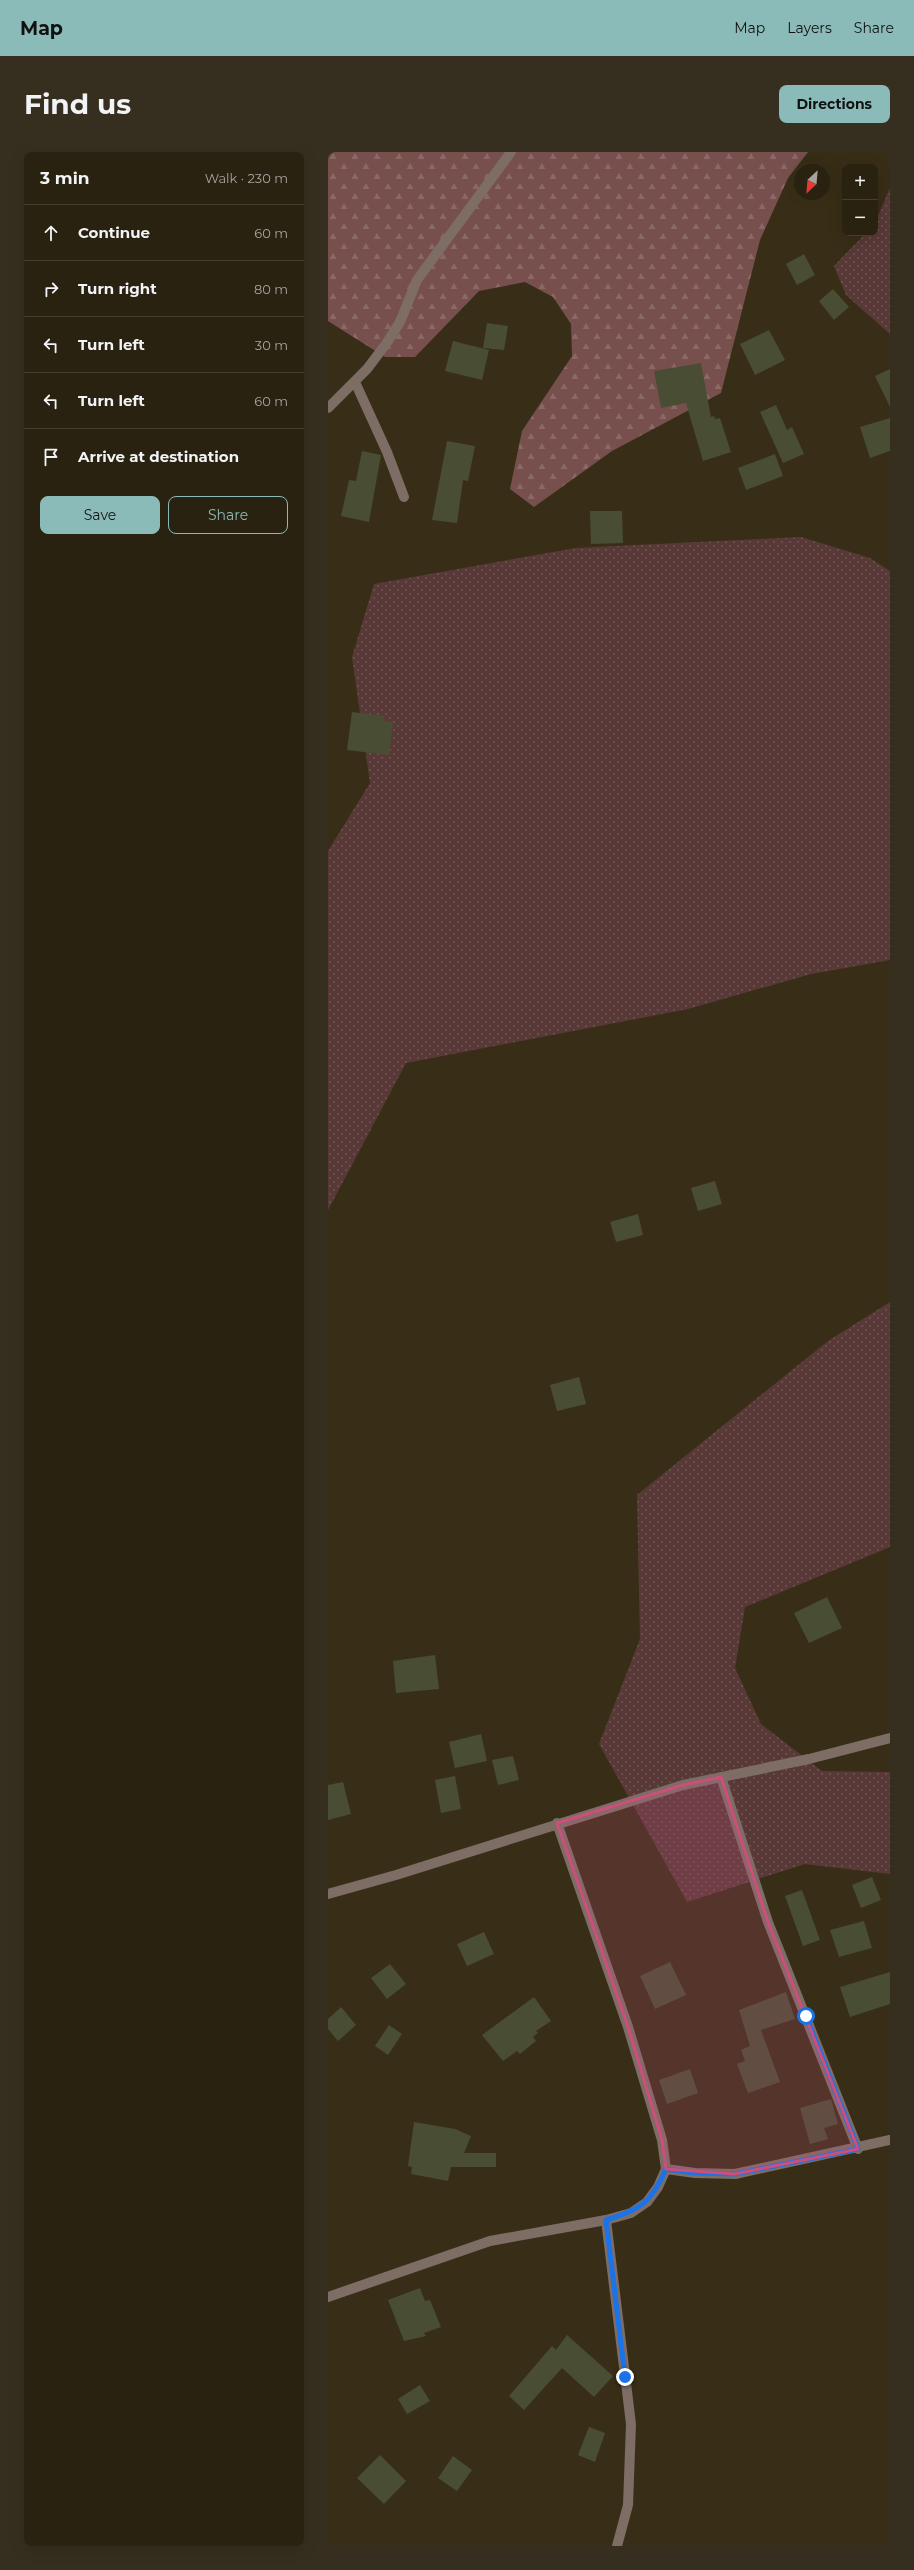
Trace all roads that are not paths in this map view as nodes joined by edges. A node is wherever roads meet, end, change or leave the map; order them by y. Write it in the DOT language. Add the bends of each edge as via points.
graph roads {
  1 [pos="511,152"];
  2 [pos="355,382"];
  3 [pos="328,408"];
  4 [pos="404,497"];
  5 [pos="890,1738"];
  6 [pos="721,1777"];
  7 [pos="556,1823"];
  8 [pos="328,1894"];
  9 [pos="890,2140"];
  10 [pos="858,2149"];
  11 [pos="666,2169"];
  12 [pos="606,2220"];
  13 [pos="328,2297"];
  14 [pos="617,2546"];
  1 -- 2 [label="street" via="417,280 400,322"];
  2 -- 3 [label="street"];
  2 -- 4 [label="street"];
  5 -- 6 [label="street" via="809,1759"];
  6 -- 7 [label="street" via="683,1785"];
  6 -- 10 [label="street" via="768,1922"];
  7 -- 8 [label="street" via="396,1875"];
  7 -- 11 [label="street" via="628,2027 662,2140"];
  9 -- 10 [label="street"];
  10 -- 11 [label="street" via="735,2174"];
  11 -- 12 [label="street" via="658,2187 647,2202 631,2213"];
  12 -- 13 [label="street" via="490,2241"];
  12 -- 14 [label="street" via="631,2424 628,2505"];
}
